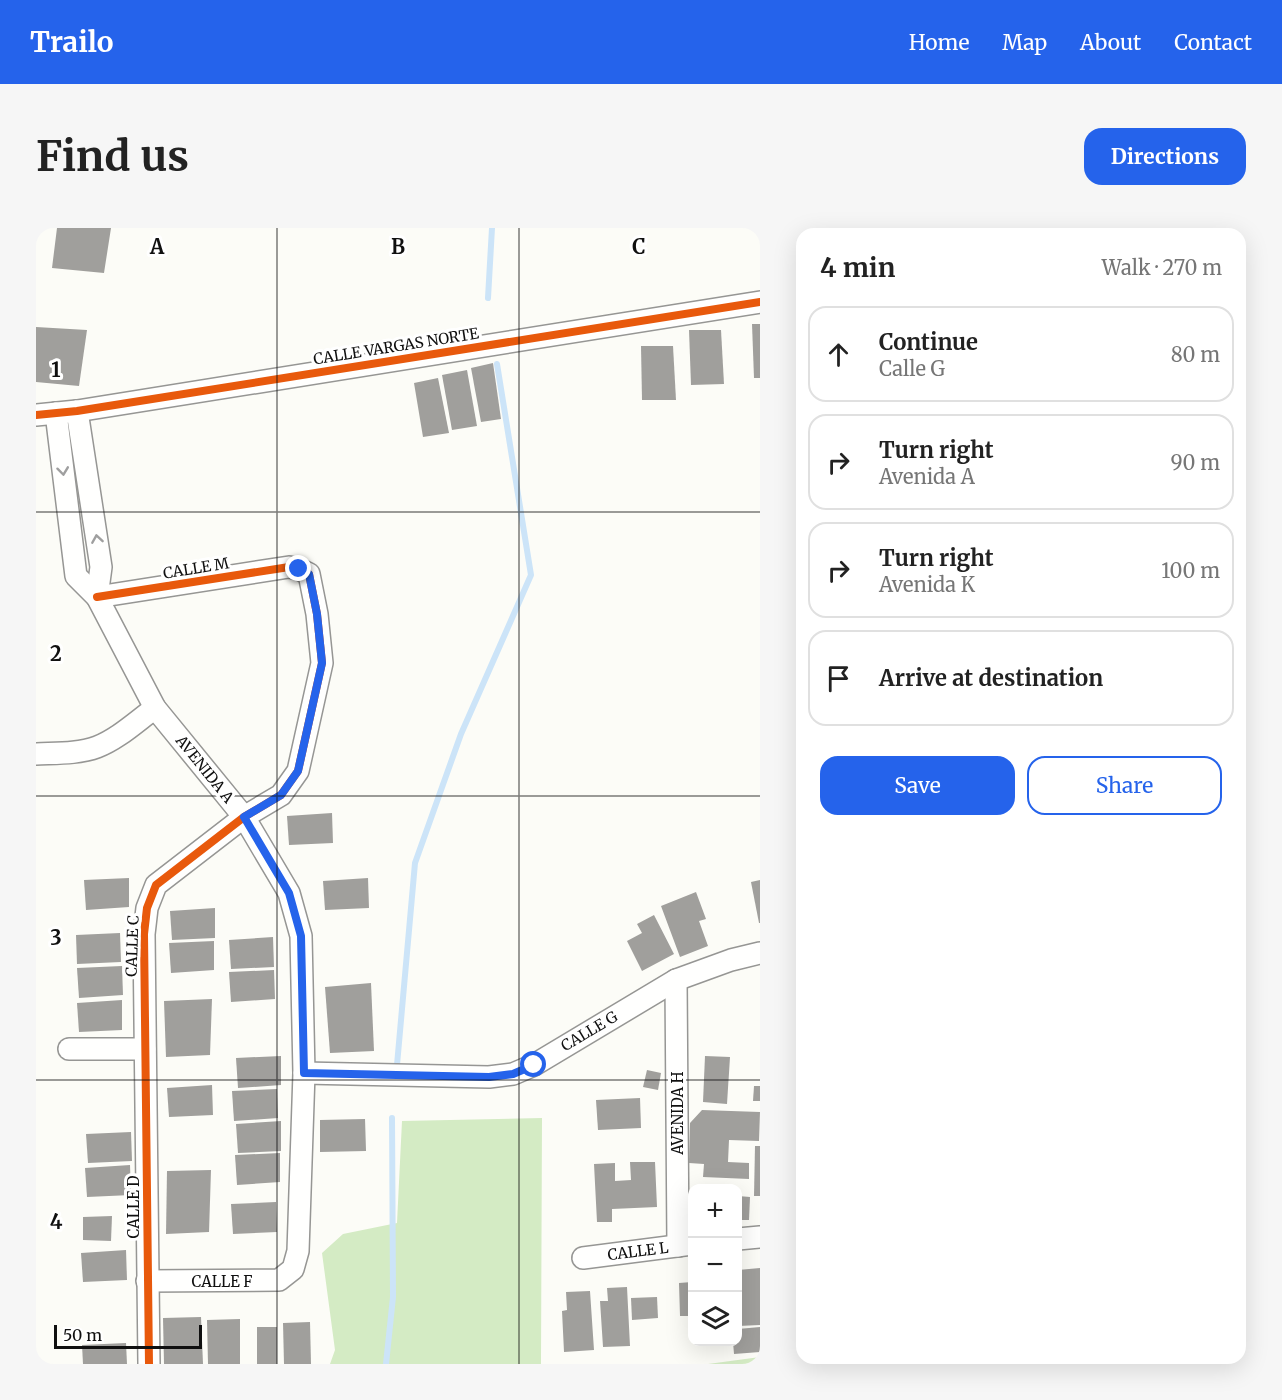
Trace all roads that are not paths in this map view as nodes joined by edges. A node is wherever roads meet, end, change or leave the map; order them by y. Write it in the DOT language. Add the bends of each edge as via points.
graph roads {
  1 [pos="760,302"];
  2 [pos="56,413"];
  3 [pos="299,569"];
  4 [pos="97,597"];
  5 [pos="155,708"];
  6 [pos="36,754"];
  7 [pos="244,817"];
  8 [pos="760,953"];
  9 [pos="676,980"];
  10 [pos="69,1049"];
  11 [pos="145,1049"];
  12 [pos="304,1073"];
  13 [pos="760,1237"];
  14 [pos="742,1239"];
  15 [pos="685,1245"];
  16 [pos="583,1258"];
  17 [pos="292,1269"];
  18 [pos="147,1281"];
  19 [pos="149,1364"];
  1 -- 2 [label="street, CALLE VARGAS NORTE"];
  2 -- 4 [label="street, AVENIDA A" via="76,576"];
  3 -- 4 [label="street, CALLE M" via="289,567"];
  3 -- 7 [label="street, CALLE C" via="309,574 322,663 298,771 281,795"];
  4 -- 5 [label="street, AVENIDA A"];
  5 -- 6 [label="street" via="96,748"];
  5 -- 7 [label="street, AVENIDA A"];
  7 -- 11 [label="street, CALLE C" via="156,885 147,908 144,934"];
  7 -- 12 [label="street, AVENIDA A" via="289,893 301,936"];
  8 -- 9 [label="street, CALLE G"];
  9 -- 12 [label="street, CALLE G" via="513,1074 489,1077"];
  9 -- 15 [label="street, AVENIDA H"];
  10 -- 11 [label="street"];
  11 -- 18 [label="street, CALLE D"];
  12 -- 17 [label="street, AVENIDA A" via="298,1251"];
  13 -- 14 [label="street"];
  15 -- 16 [label="street, CALLE L"];
  17 -- 18 [label="street, CALLE F" via="279,1280"];
  18 -- 19 [label="street, CALLE D"];
}
